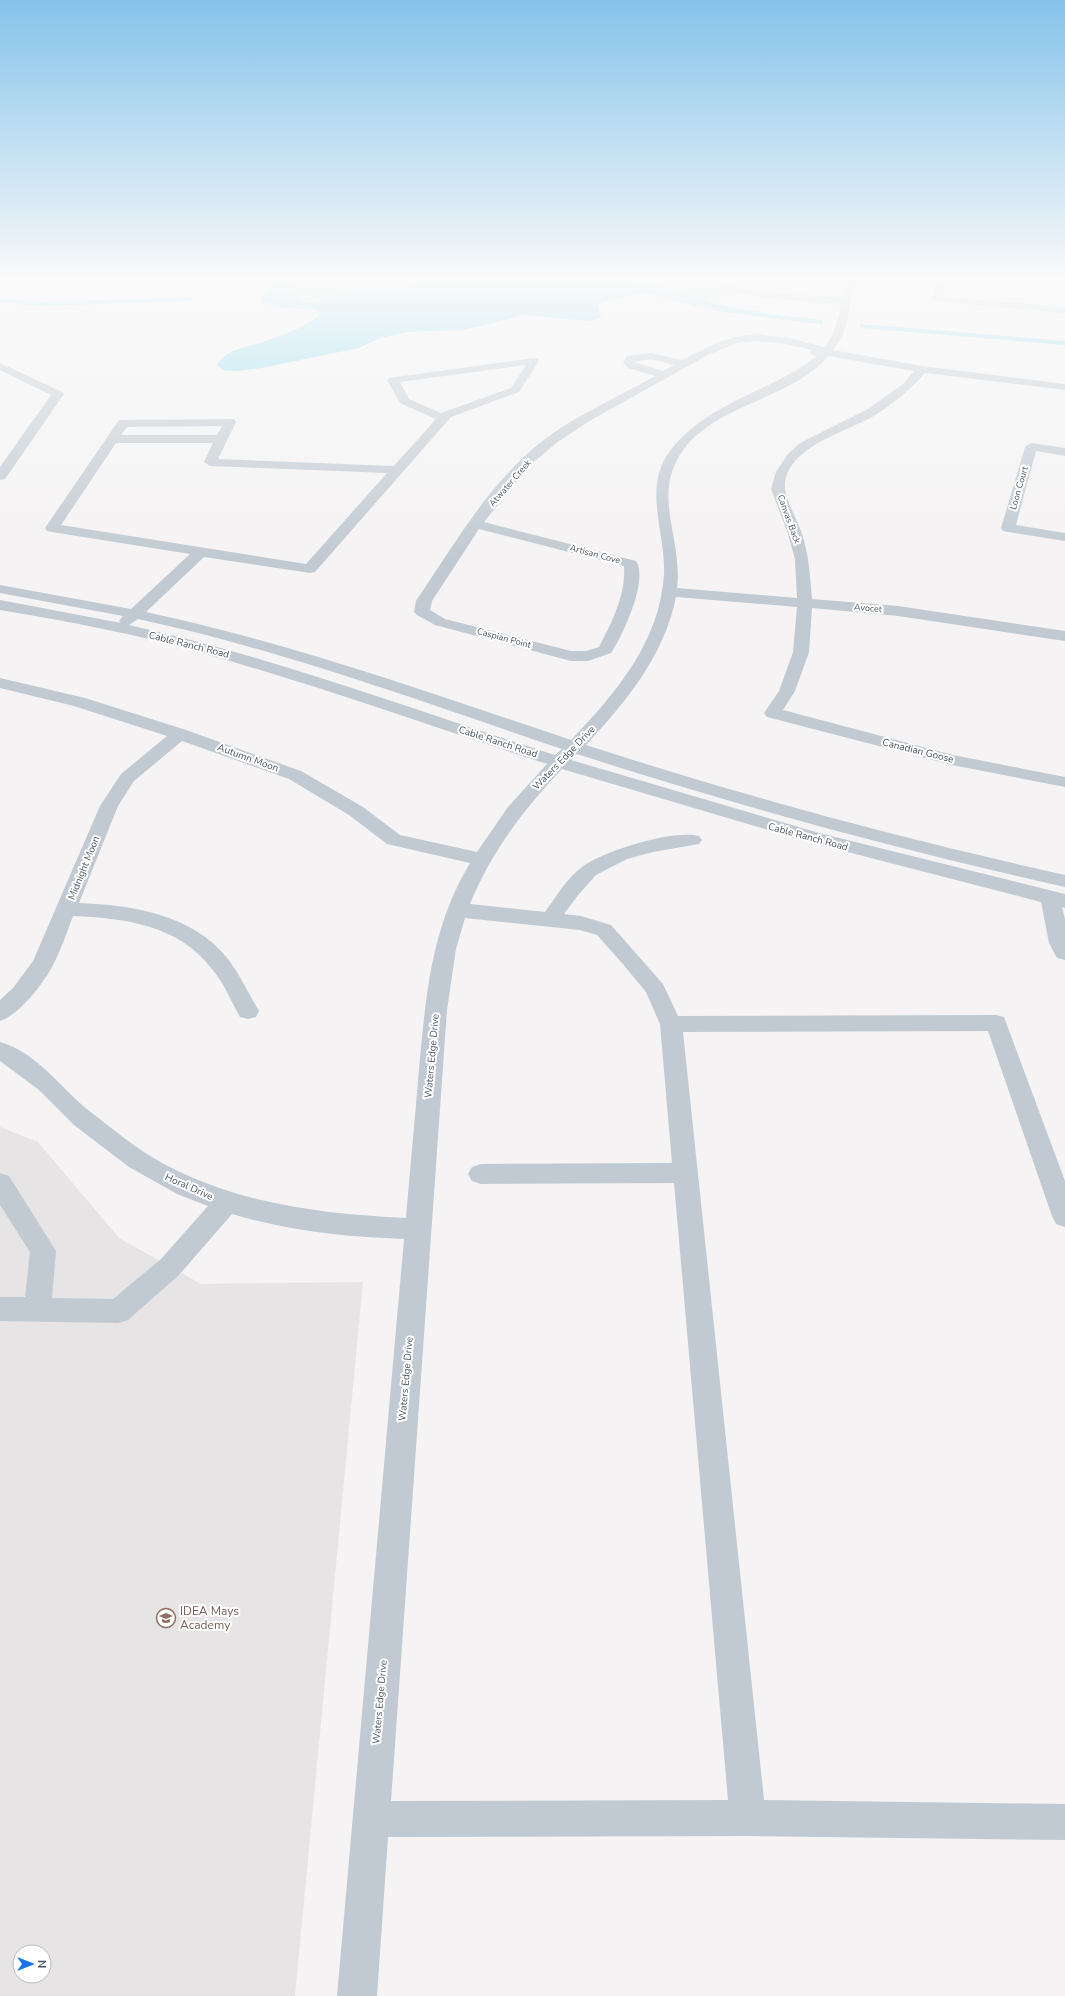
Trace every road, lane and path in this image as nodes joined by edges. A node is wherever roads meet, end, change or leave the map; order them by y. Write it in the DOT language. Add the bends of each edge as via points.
graph roads {
  1 [pos="9,370"];
  2 [pos="466,370"];
  3 [pos="528,370"];
  4 [pos="648,370"];
  5 [pos="674,370"];
  6 [pos="802,370"];
  7 [pos="920,370"];
  8 [pos="938,370"];
  9 [pos="666,375"];
  10 [pos="1065,387"];
  11 [pos="443,418"];
  12 [pos="113,439"];
  13 [pos="221,439"];
  14 [pos="1065,452"];
  15 [pos="397,470"];
  16 [pos="0,476"];
  17 [pos="477,524"];
  18 [pos="1065,537"];
  19 [pos="202,552"];
  20 [pos="0,590"];
  21 [pos="669,592"];
  22 [pos="805,603"];
  23 [pos="0,605"];
  24 [pos="422,612"];
  25 [pos="135,614"];
  26 [pos="118,628"];
  27 [pos="1065,636"];
  28 [pos="588,656"];
  29 [pos="0,683"];
  30 [pos="773,713"];
  31 [pos="180,734"];
  32 [pos="568,755"];
  33 [pos="1065,782"];
  34 [pos="692,840"];
  35 [pos="482,859"];
  36 [pos="1065,882"];
  37 [pos="1057,900"];
  38 [pos="67,909"];
  39 [pos="457,910"];
  40 [pos="550,919"];
  41 [pos="1065,953"];
  42 [pos="248,1011"];
  43 [pos="0,1013"];
  44 [pos="671,1024"];
  45 [pos="0,1050"];
  46 [pos="685,1173"];
  47 [pos="481,1174"];
  48 [pos="0,1183"];
  49 [pos="226,1203"];
  50 [pos="1065,1216"];
  51 [pos="418,1230"];
  52 [pos="0,1309"];
  53 [pos="36,1310"];
  54 [pos="748,1818"];
  55 [pos="371,1819"];
  56 [pos="1065,1822"];
  57 [pos="356,1996"];
  1 -- 16 [label="street" via="58,394"];
  2 -- 11 [label="street" via="393,380 404,401"];
  3 -- 11 [label="street" via="515,390 447,414"];
  4 -- 9 [label="street"];
  5 -- 9 [label="street, Atwater Creek"];
  6 -- 21 [label="street, Waters Edge Drive" via="711,418 686,439 673,456 665,471 661,492 671,555"];
  7 -- 22 [label="street, Canvas Back" via="907,386 872,412 804,446 782,472 778,488 802,559"];
  8 -- 10 [label="street"];
  9 -- 17 [label="street, Atwater Creek" via="553,440 526,462 499,492"];
  11 -- 15 [label="street"];
  12 -- 13 [label="street"];
  12 -- 13 [label="street" via="123,423 230,422"];
  12 -- 19 [label="street" via="52,528"];
  13 -- 15 [label="street" via="210,462"];
  14 -- 18 [label="street, Loon Court" via="1031,447 1008,528"];
  15 -- 19 [label="street" via="310,569"];
  17 -- 24 [label="street, Atwater Creek" via="424,601"];
  17 -- 28 [label="street, Artisan Cove" via="617,558 630,564 633,575 622,616 605,650"];
  19 -- 25 [label="street"];
  20 -- 25 [label="street, Cable Ranch Road"];
  21 -- 22 [label="street, Avocet"];
  21 -- 32 [label="street, Waters Edge Drive" via="659,630 641,665 608,711"];
  22 -- 27 [label="street, Avocet" via="898,611"];
  22 -- 30 [label="street, Canvas Back" via="801,652 788,691"];
  23 -- 26 [label="street, Cable Ranch Road"];
  24 -- 28 [label="street, Caspian Point" via="440,622 571,656"];
  25 -- 26 [label="street"];
  25 -- 32 [label="street, Cable Ranch Road" via="206,630 288,653"];
  26 -- 32 [label="street, Cable Ranch Road" via="191,645"];
  29 -- 31 [label="street, Autumn Moon" via="79,702"];
  30 -- 33 [label="street, Canadian Goose" via="952,760"];
  31 -- 35 [label="street, Autumn Moon" via="295,775 356,811 394,840"];
  31 -- 38 [label="street, Midnight Moon" via="127,778 109,806"];
  32 -- 35 [label="street, Waters Edge Drive" via="522,802"];
  32 -- 36 [label="street, Cable Ranch Road"];
  32 -- 37 [label="street, Cable Ranch Road" via="781,830"];
  34 -- 40 [label="street" via="652,846 589,870 572,888"];
  35 -- 39 [label="street, Waters Edge Drive"];
  37 -- 41 [label="street" via="1060,943"];
  38 -- 42 [label="street" via="121,911 159,920 189,937 217,960"];
  38 -- 43 [label="street, Midnight Moon" via="43,964 21,993"];
  39 -- 40 [label="street"];
  39 -- 51 [label="street, Waters Edge Drive" via="444,950 437,1003"];
  40 -- 44 [label="street" via="581,923 604,930 655,989"];
  44 -- 46 [label="street"];
  44 -- 50 [label="street" via="996,1023"];
  45 -- 49 [label="street, Horal Drive" via="47,1084 75,1113 154,1171"];
  46 -- 47 [label="street"];
  46 -- 54 [label="street"];
  48 -- 53 [label="street" via="43,1251"];
  49 -- 51 [label="street, Horal Drive" via="326,1224"];
  49 -- 53 [label="street" via="170,1267 118,1311"];
  51 -- 55 [label="street, Waters Edge Drive"];
  52 -- 53 [label="street"];
  54 -- 55 [label="street"];
  54 -- 56 [label="street"];
  55 -- 57 [label="street, Waters Edge Drive"];
}
